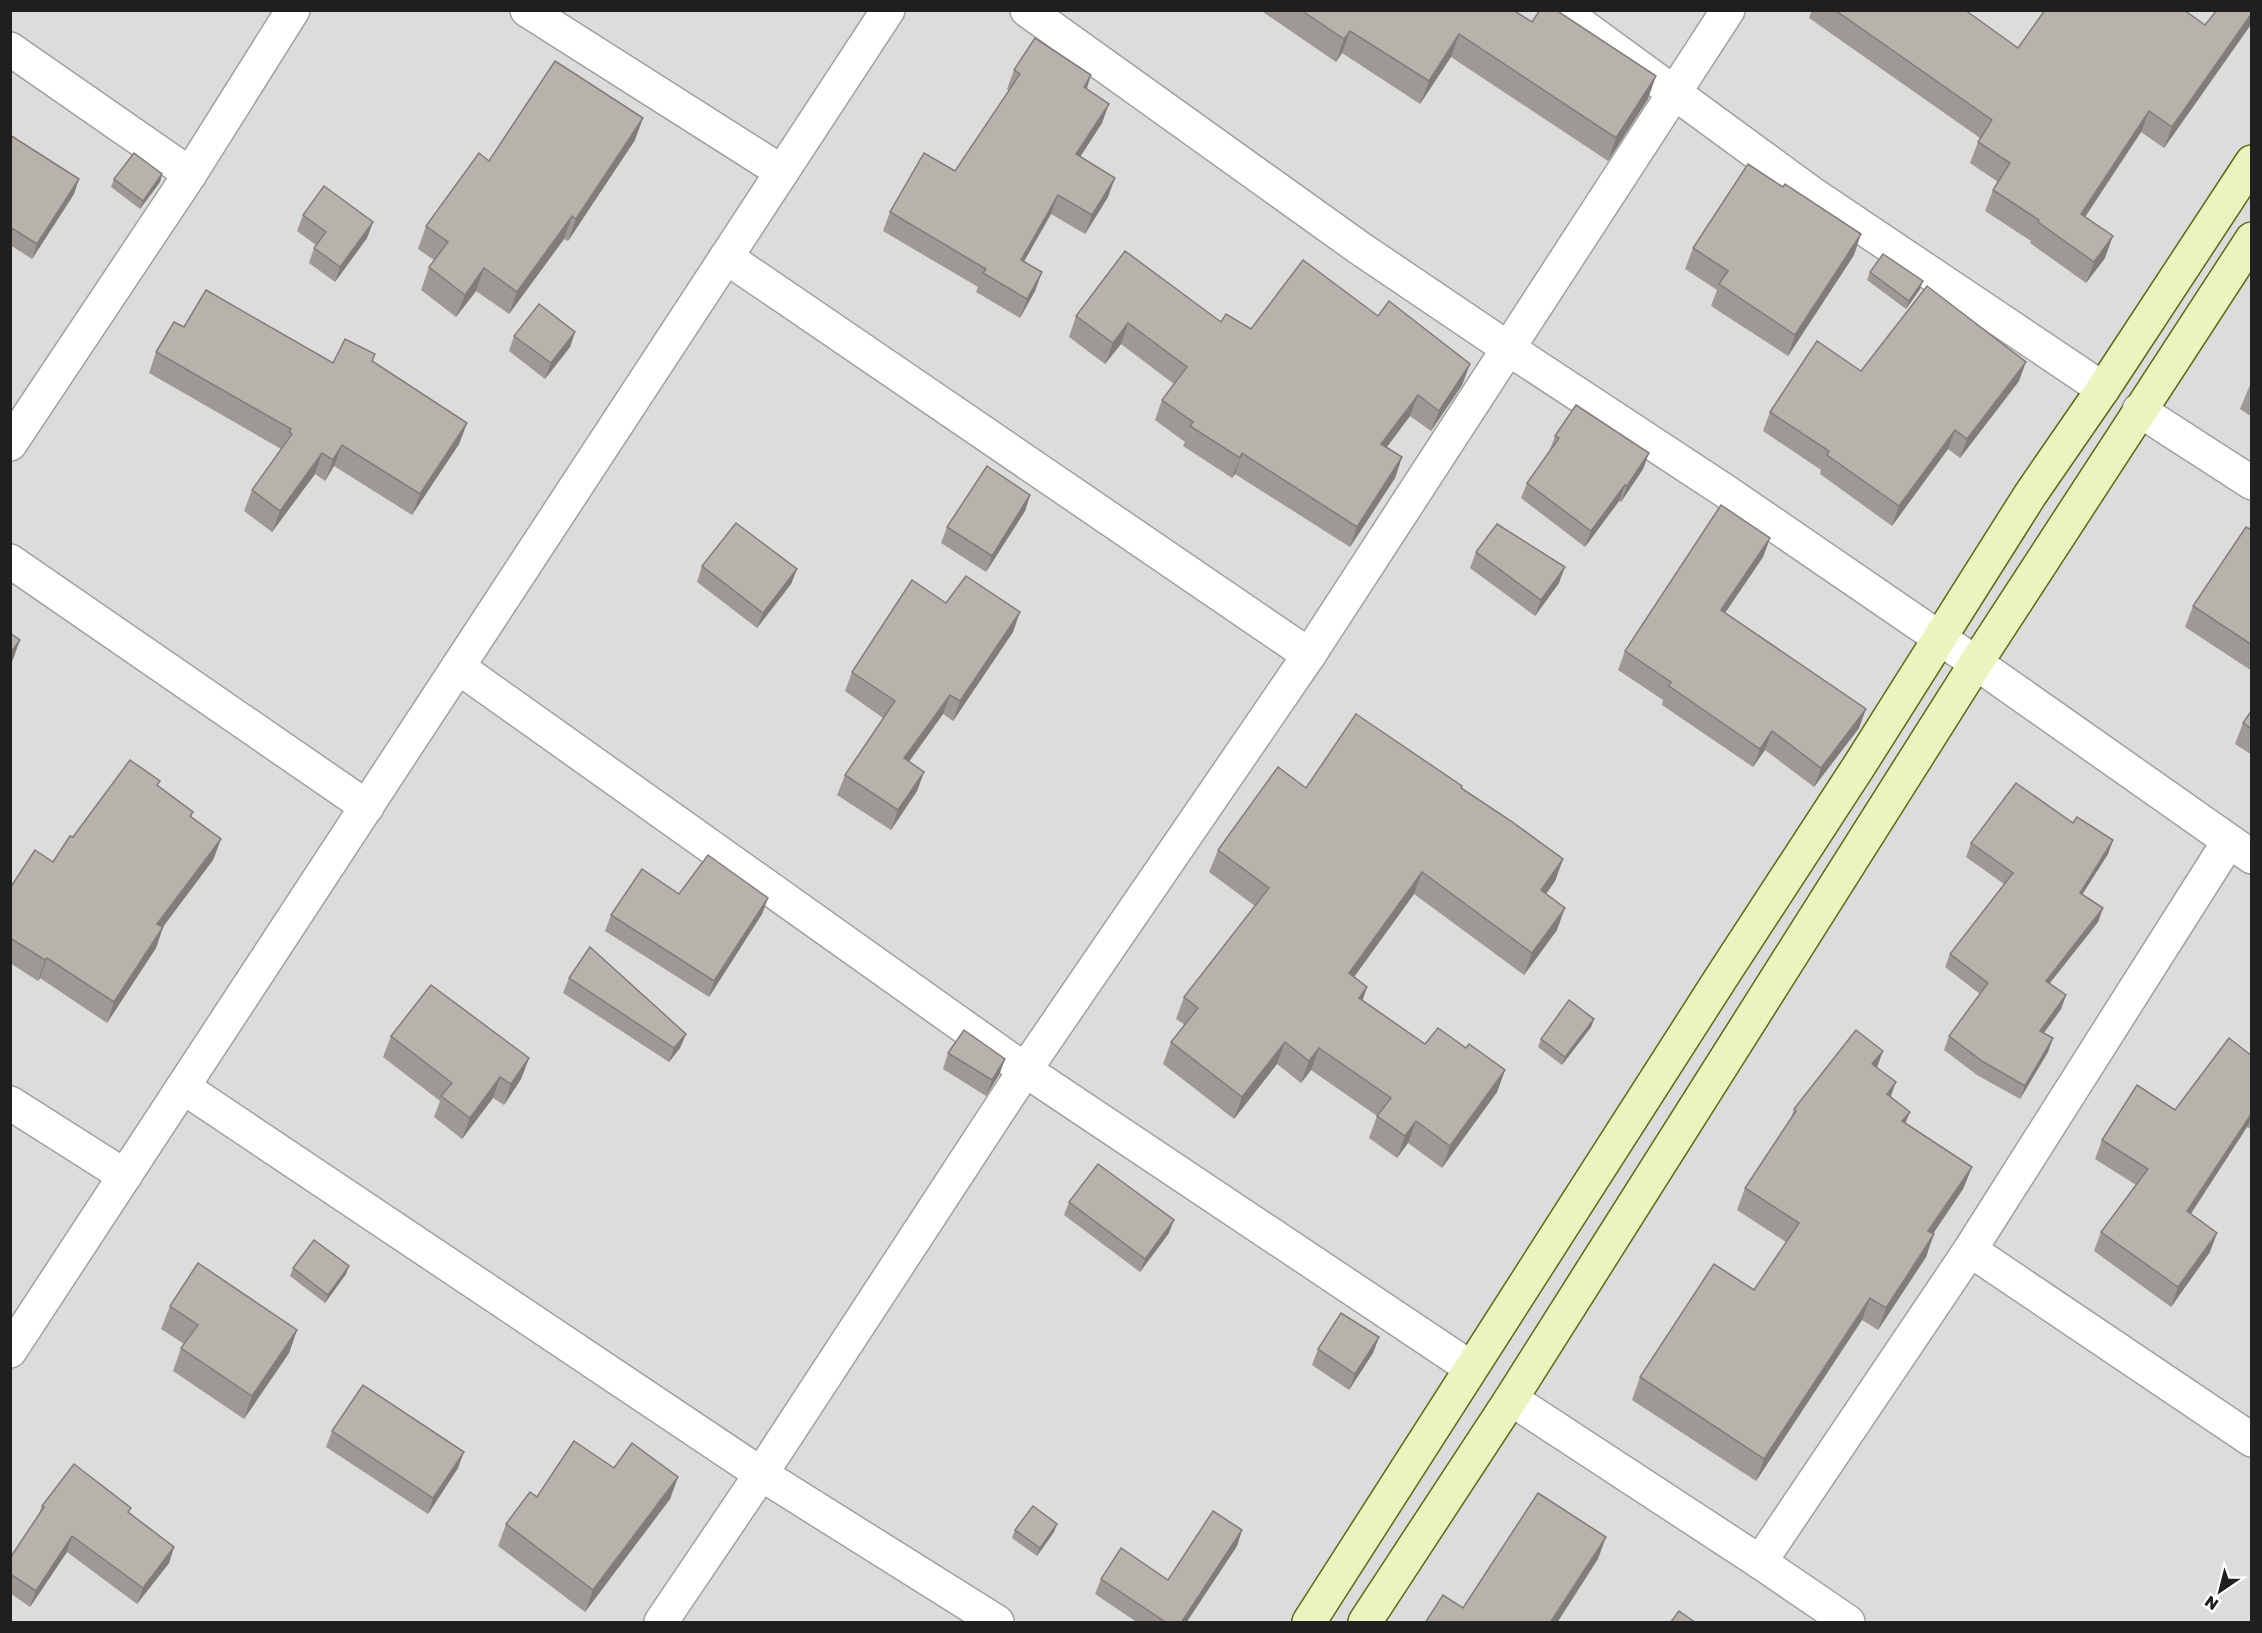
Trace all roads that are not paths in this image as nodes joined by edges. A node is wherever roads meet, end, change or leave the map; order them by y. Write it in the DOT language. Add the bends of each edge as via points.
graph roads {
  1 [pos="293,10"];
  2 [pos="527,10"];
  3 [pos="888,10"];
  4 [pos="1027,10"];
  5 [pos="1562,10"];
  6 [pos="1728,10"];
  7 [pos="10,49"];
  8 [pos="1674,93"];
  9 [pos="2252,162"];
  10 [pos="782,172"];
  11 [pos="190,174"];
  12 [pos="2252,239"];
  13 [pos="726,257"];
  14 [pos="1509,349"];
  15 [pos="2103,389"];
  16 [pos="2139,410"];
  17 [pos="10,444"];
  18 [pos="2252,483"];
  19 [pos="10,561"];
  20 [pos="1938,638"];
  21 [pos="1309,655"];
  22 [pos="1976,663"];
  23 [pos="458,667"];
  24 [pos="367,807"];
  25 [pos="2240,849"];
  26 [pos="1026,1070"];
  27 [pos="183,1087"];
  28 [pos="10,1103"];
  29 [pos="125,1176"];
  30 [pos="1970,1250"];
  31 [pos="10,1351"];
  32 [pos="1471,1368"];
  33 [pos="1511,1400"];
  34 [pos="2252,1440"];
  35 [pos="761,1474"];
  36 [pos="1760,1562"];
  37 [pos="661,1623"];
  38 [pos="997,1623"];
  39 [pos="1309,1623"];
  40 [pos="1365,1623"];
  41 [pos="1848,1623"];
  1 -- 11 [label="street"];
  2 -- 10 [label="street"];
  3 -- 10 [label="street"];
  4 -- 14 [label="street" via="1261,179"];
  5 -- 8 [label="street"];
  6 -- 8 [label="street"];
  7 -- 11 [label="street"];
  8 -- 14 [label="street"];
  8 -- 15 [label="street" via="1814,195"];
  9 -- 15 [label="main road"];
  10 -- 13 [label="street"];
  11 -- 17 [label="street"];
  12 -- 16 [label="main road"];
  13 -- 21 [label="street"];
  13 -- 23 [label="street"];
  14 -- 20 [label="street"];
  14 -- 21 [label="street"];
  15 -- 20 [label="main road"];
  16 -- 18 [label="street"];
  16 -- 22 [label="main road"];
  19 -- 24 [label="street"];
  20 -- 22 [label="street"];
  20 -- 32 [label="main road"];
  21 -- 26 [label="street"];
  22 -- 25 [label="street"];
  22 -- 33 [label="main road"];
  23 -- 24 [label="street"];
  23 -- 26 [label="street"];
  24 -- 27 [label="street"];
  25 -- 30 [label="street"];
  26 -- 32 [label="street"];
  26 -- 35 [label="street"];
  27 -- 29 [label="street"];
  27 -- 35 [label="street"];
  28 -- 29 [label="street"];
  29 -- 31 [label="street"];
  30 -- 34 [label="street"];
  30 -- 36 [label="street"];
  32 -- 39 [label="main road"];
  33 -- 36 [label="street"];
  33 -- 40 [label="main road"];
  35 -- 37 [label="street"];
  35 -- 38 [label="street"];
  36 -- 41 [label="street"];
}
